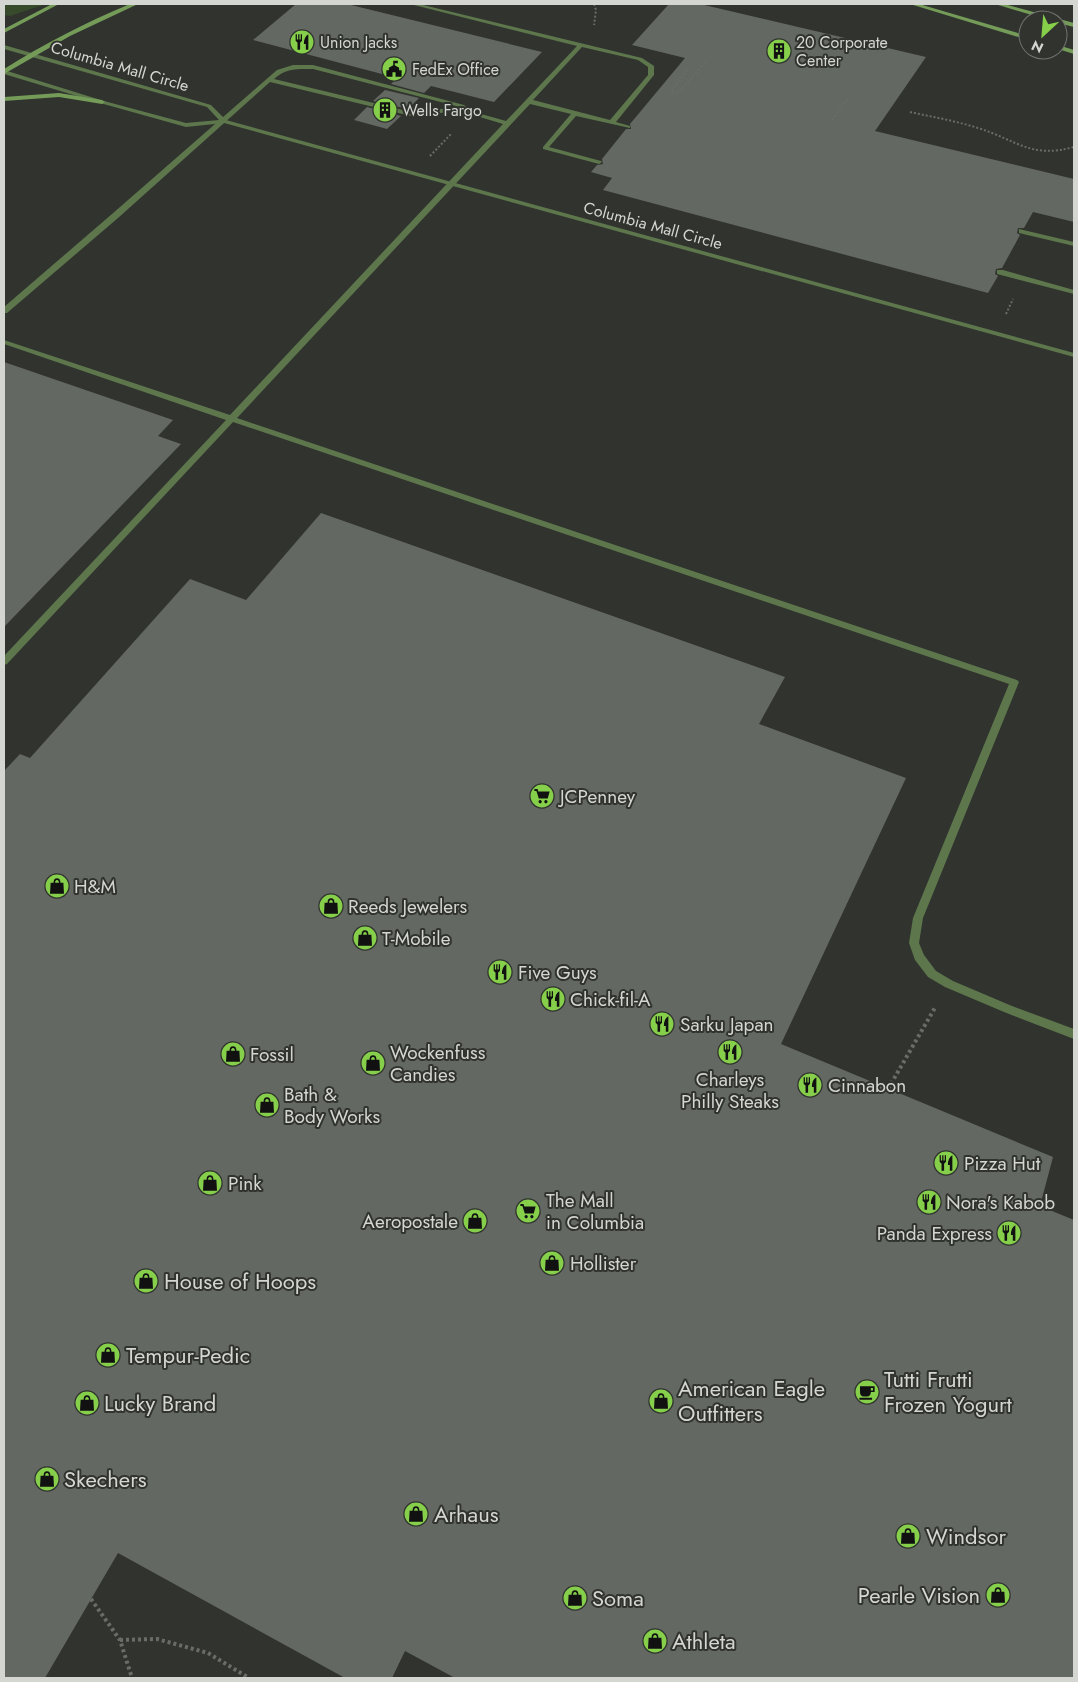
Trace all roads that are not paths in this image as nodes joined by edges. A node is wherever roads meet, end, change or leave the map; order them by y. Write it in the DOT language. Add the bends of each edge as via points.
graph roads {
  1 [pos="56,4"];
  2 [pos="135,4"];
  3 [pos="413,4"];
  4 [pos="913,4"];
  5 [pos="998,4"];
  6 [pos="1020,10"];
  7 [pos="4,31"];
  8 [pos="1018,35"];
  9 [pos="581,45"];
  10 [pos="4,47"];
  11 [pos="30,55"];
  12 [pos="4,72"];
  13 [pos="269,80"];
  14 [pos="4,99"];
  15 [pos="528,101"];
  16 [pos="102,102"];
  17 [pos="472,113"];
  18 [pos="575,113"];
  19 [pos="224,121"];
  20 [pos="612,122"];
  21 [pos="507,123"];
  22 [pos="628,126"];
  23 [pos="599,162"];
  24 [pos="450,183"];
  25 [pos="1022,231"];
  26 [pos="1074,244"];
  27 [pos="1000,272"];
  28 [pos="1074,292"];
  29 [pos="4,311"];
  30 [pos="4,342"];
  31 [pos="1074,355"];
  32 [pos="233,419"];
  33 [pos="4,662"];
  34 [pos="1074,1034"];
  1 -- 7 [label="main road"];
  2 -- 11 [label="main road" via="88,24"];
  3 -- 9 [label="street"];
  4 -- 8 [label="main road"];
  5 -- 6 [label="main road"];
  9 -- 15 [label="street"];
  9 -- 20 [label="street" via="640,59 651,66 651,74"];
  10 -- 11 [label="street, Columbia Mall Circle"];
  11 -- 12 [label="main road"];
  11 -- 19 [label="street, Columbia Mall Circle" via="209,106"];
  12 -- 16 [label="street, Columbia Mall Circle"];
  13 -- 17 [label="street" via="411,114 450,110"];
  13 -- 17 [label="street" via="279,71 293,66 313,67 462,106"];
  13 -- 19 [label="street"];
  14 -- 16 [label="main road" via="59,95"];
  15 -- 18 [label="street"];
  15 -- 21 [label="street"];
  16 -- 19 [label="street, Columbia Mall Circle" via="186,125"];
  17 -- 21 [label="street"];
  18 -- 20 [label="street"];
  18 -- 23 [label="street" via="545,148"];
  19 -- 24 [label="street, Columbia Mall Circle"];
  19 -- 29 [label="street"];
  20 -- 22 [label="street"];
  21 -- 24 [label="street"];
  24 -- 31 [label="street, Columbia Mall Circle"];
  24 -- 32 [label="street"];
  25 -- 26 [label="street"];
  27 -- 28 [label="street"];
  30 -- 32 [label="street"];
  32 -- 33 [label="street"];
  32 -- 34 [label="street" via="1014,682 918,918 914,943 919,957 932,974 949,984"];
}
